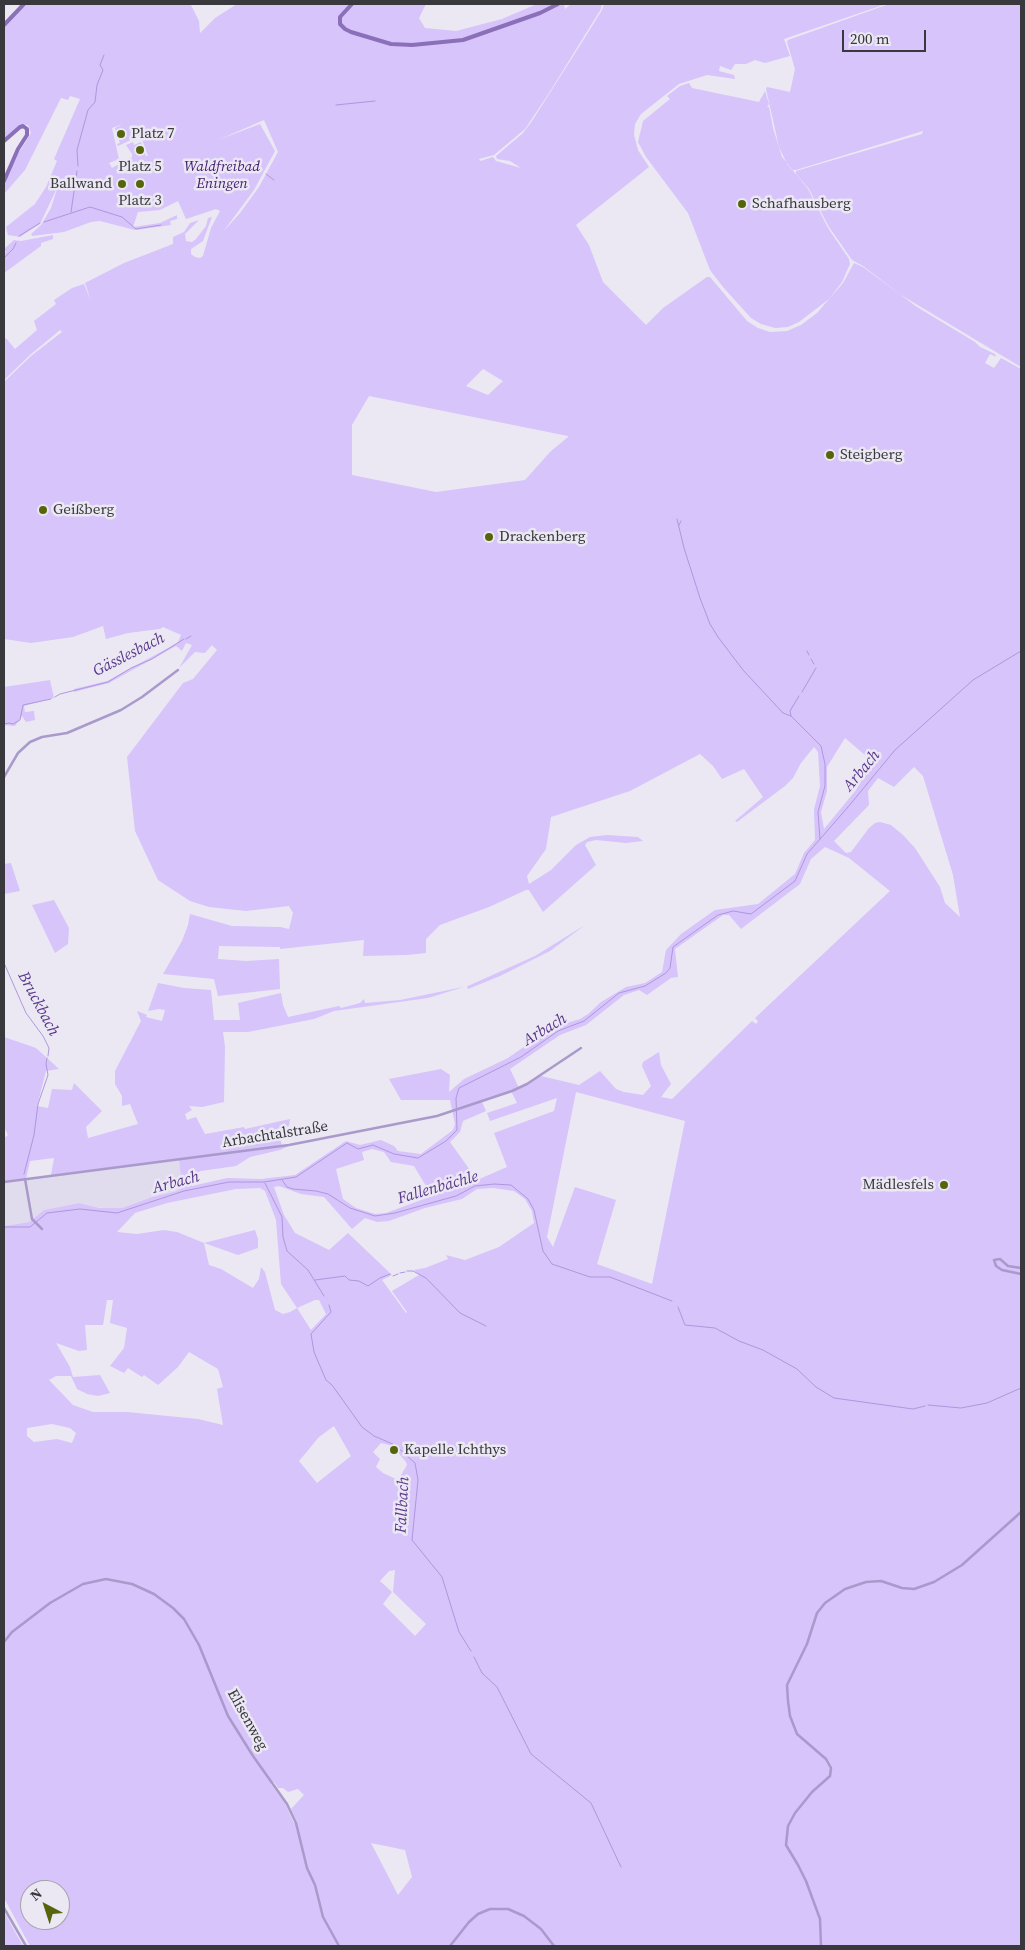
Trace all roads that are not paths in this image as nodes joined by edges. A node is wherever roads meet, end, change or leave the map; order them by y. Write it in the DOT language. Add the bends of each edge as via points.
graph roads {
  1 [pos="24,4"];
  2 [pos="352,4"];
  3 [pos="558,4"];
  4 [pos="4,25"];
  5 [pos="4,141"];
  6 [pos="4,182"];
  7 [pos="178,670"];
  8 [pos="4,776"];
  9 [pos="581,1048"];
  10 [pos="25,1179"];
  11 [pos="4,1182"];
  12 [pos="42,1229"];
  13 [pos="1021,1268"];
  14 [pos="1021,1274"];
  15 [pos="1021,1512"];
  16 [pos="4,1642"];
  17 [pos="4,1908"];
  18 [pos="26,1946"];
  19 [pos="339,1946"];
  20 [pos="450,1946"];
  21 [pos="554,1946"];
  22 [pos="821,1946"];
  1 -- 4 [label="main road"];
  2 -- 3 [label="main road" via="340,17 340,24 345,29 391,44 412,45 463,40 534,16"];
  5 -- 6 [label="main road" via="20,127 27,129"];
  7 -- 8 [label="street" via="121,710 67,733 30,742 18,753"];
  9 -- 10 [label="street, Arbachtalstraße" via="541,1076 512,1091 461,1109 289,1145"];
  10 -- 11 [label="street, Arbachtalstraße"];
  10 -- 12 [label="street" via="32,1219"];
  13 -- 14 [label="street" via="1008,1266 1000,1259 994,1260 1002,1270"];
  15 -- 22 [label="street" via="962,1565 934,1582 914,1589 881,1581 866,1582 845,1589 817,1613 807,1644 787,1684 788,1701 798,1734 826,1759 831,1768 830,1776 795,1814 788,1826 786,1846 806,1881 820,1921"];
  16 -- 19 [label="street, Elisenweg" via="50,1602 83,1584 106,1579 132,1584 173,1608 184,1619 203,1654 228,1716 287,1804 296,1823 323,1917"];
  17 -- 18 [label="street"];
  20 -- 21 [label="street" via="469,1922 490,1909 508,1909 524,1916 541,1929"];
}
